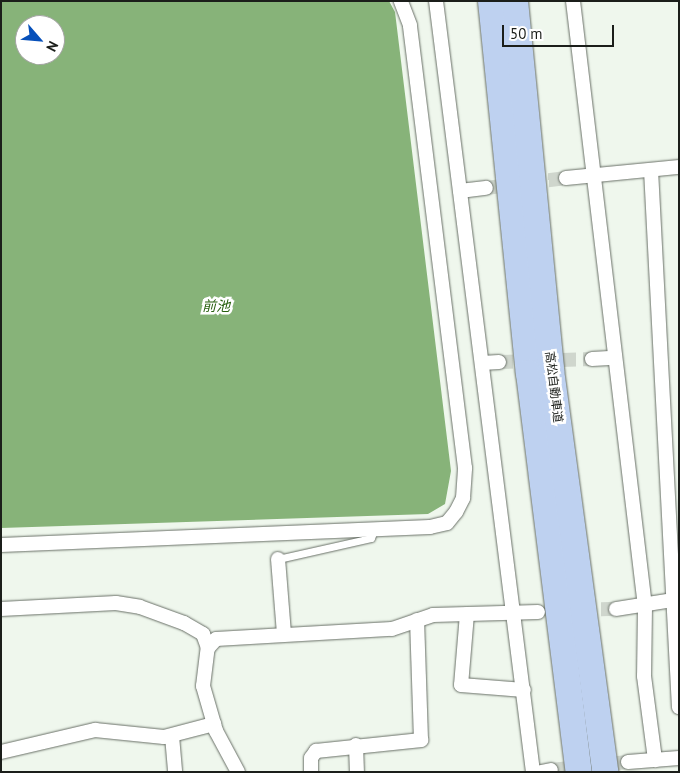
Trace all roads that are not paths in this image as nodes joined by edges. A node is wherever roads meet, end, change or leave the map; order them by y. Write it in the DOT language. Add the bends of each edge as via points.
graph roads {
  1 [pos="400,1"];
  2 [pos="436,1"];
  3 [pos="491,1"];
  4 [pos="515,1"];
  5 [pos="573,1"];
  6 [pos="679,167"];
  7 [pos="651,170"];
  8 [pos="592,176"];
  9 [pos="566,178"];
  10 [pos="486,188"];
  11 [pos="460,191"];
  12 [pos="614,358"];
  13 [pos="592,359"];
  14 [pos="499,362"];
  15 [pos="482,363"];
  16 [pos="374,530"];
  17 [pos="1,545"];
  18 [pos="278,559"];
  19 [pos="675,599"];
  20 [pos="645,607"];
  21 [pos="1,609"];
  22 [pos="616,609"];
  23 [pos="538,612"];
  24 [pos="467,614"];
  25 [pos="514,614"];
  26 [pos="417,620"];
  27 [pos="284,634"];
  28 [pos="676,647"];
  29 [pos="208,648"];
  30 [pos="524,690"];
  31 [pos="679,707"];
  32 [pos="214,724"];
  33 [pos="172,736"];
  34 [pos="356,745"];
  35 [pos="1,752"];
  36 [pos="679,758"];
  37 [pos="655,760"];
  38 [pos="616,767"];
  39 [pos="175,772"];
  40 [pos="238,772"];
  41 [pos="311,772"];
  42 [pos="357,772"];
  43 [pos="533,772"];
  44 [pos="579,772"];
  1 -- 16 [label="street" via="412,38 466,483 463,498 447,523"];
  2 -- 11 [label="street"];
  3 -- 44 [label="highway, 高松自動車道" via="529,373"];
  4 -- 38 [label="highway, 高松自動車道" via="551,370"];
  5 -- 8 [label="street"];
  6 -- 7 [label="street"];
  7 -- 8 [label="street"];
  7 -- 19 [label="street"];
  8 -- 9 [label="street"];
  8 -- 12 [label="street"];
  10 -- 11 [label="street"];
  11 -- 15 [label="street"];
  12 -- 13 [label="street"];
  12 -- 20 [label="street"];
  14 -- 15 [label="street"];
  15 -- 25 [label="street"];
  16 -- 17 [label="street"];
  16 -- 18 [label="lane" via="371,538"];
  18 -- 27 [label="street"];
  19 -- 20 [label="street"];
  19 -- 28 [label="street"];
  20 -- 22 [label="street"];
  20 -- 37 [label="street" via="644,676"];
  21 -- 29 [label="street" via="116,603 140,607 184,623 203,634"];
  23 -- 25 [label="street"];
  24 -- 25 [label="street"];
  24 -- 26 [label="street"];
  24 -- 30 [label="street" via="461,685"];
  25 -- 30 [label="street"];
  26 -- 27 [label="street" via="392,628"];
  26 -- 34 [label="street" via="421,740"];
  27 -- 29 [label="street" via="216,639"];
  28 -- 31 [label="street"];
  29 -- 32 [label="street" via="203,686"];
  30 -- 43 [label="street"];
  32 -- 33 [label="street"];
  32 -- 40 [label="street"];
  33 -- 35 [label="street" via="95,730"];
  33 -- 39 [label="street"];
  34 -- 41 [label="street" via="316,751 311,758"];
  34 -- 42 [label="street"];
  36 -- 37 [label="street"];
  37 -- 38 [label="street"];
}
